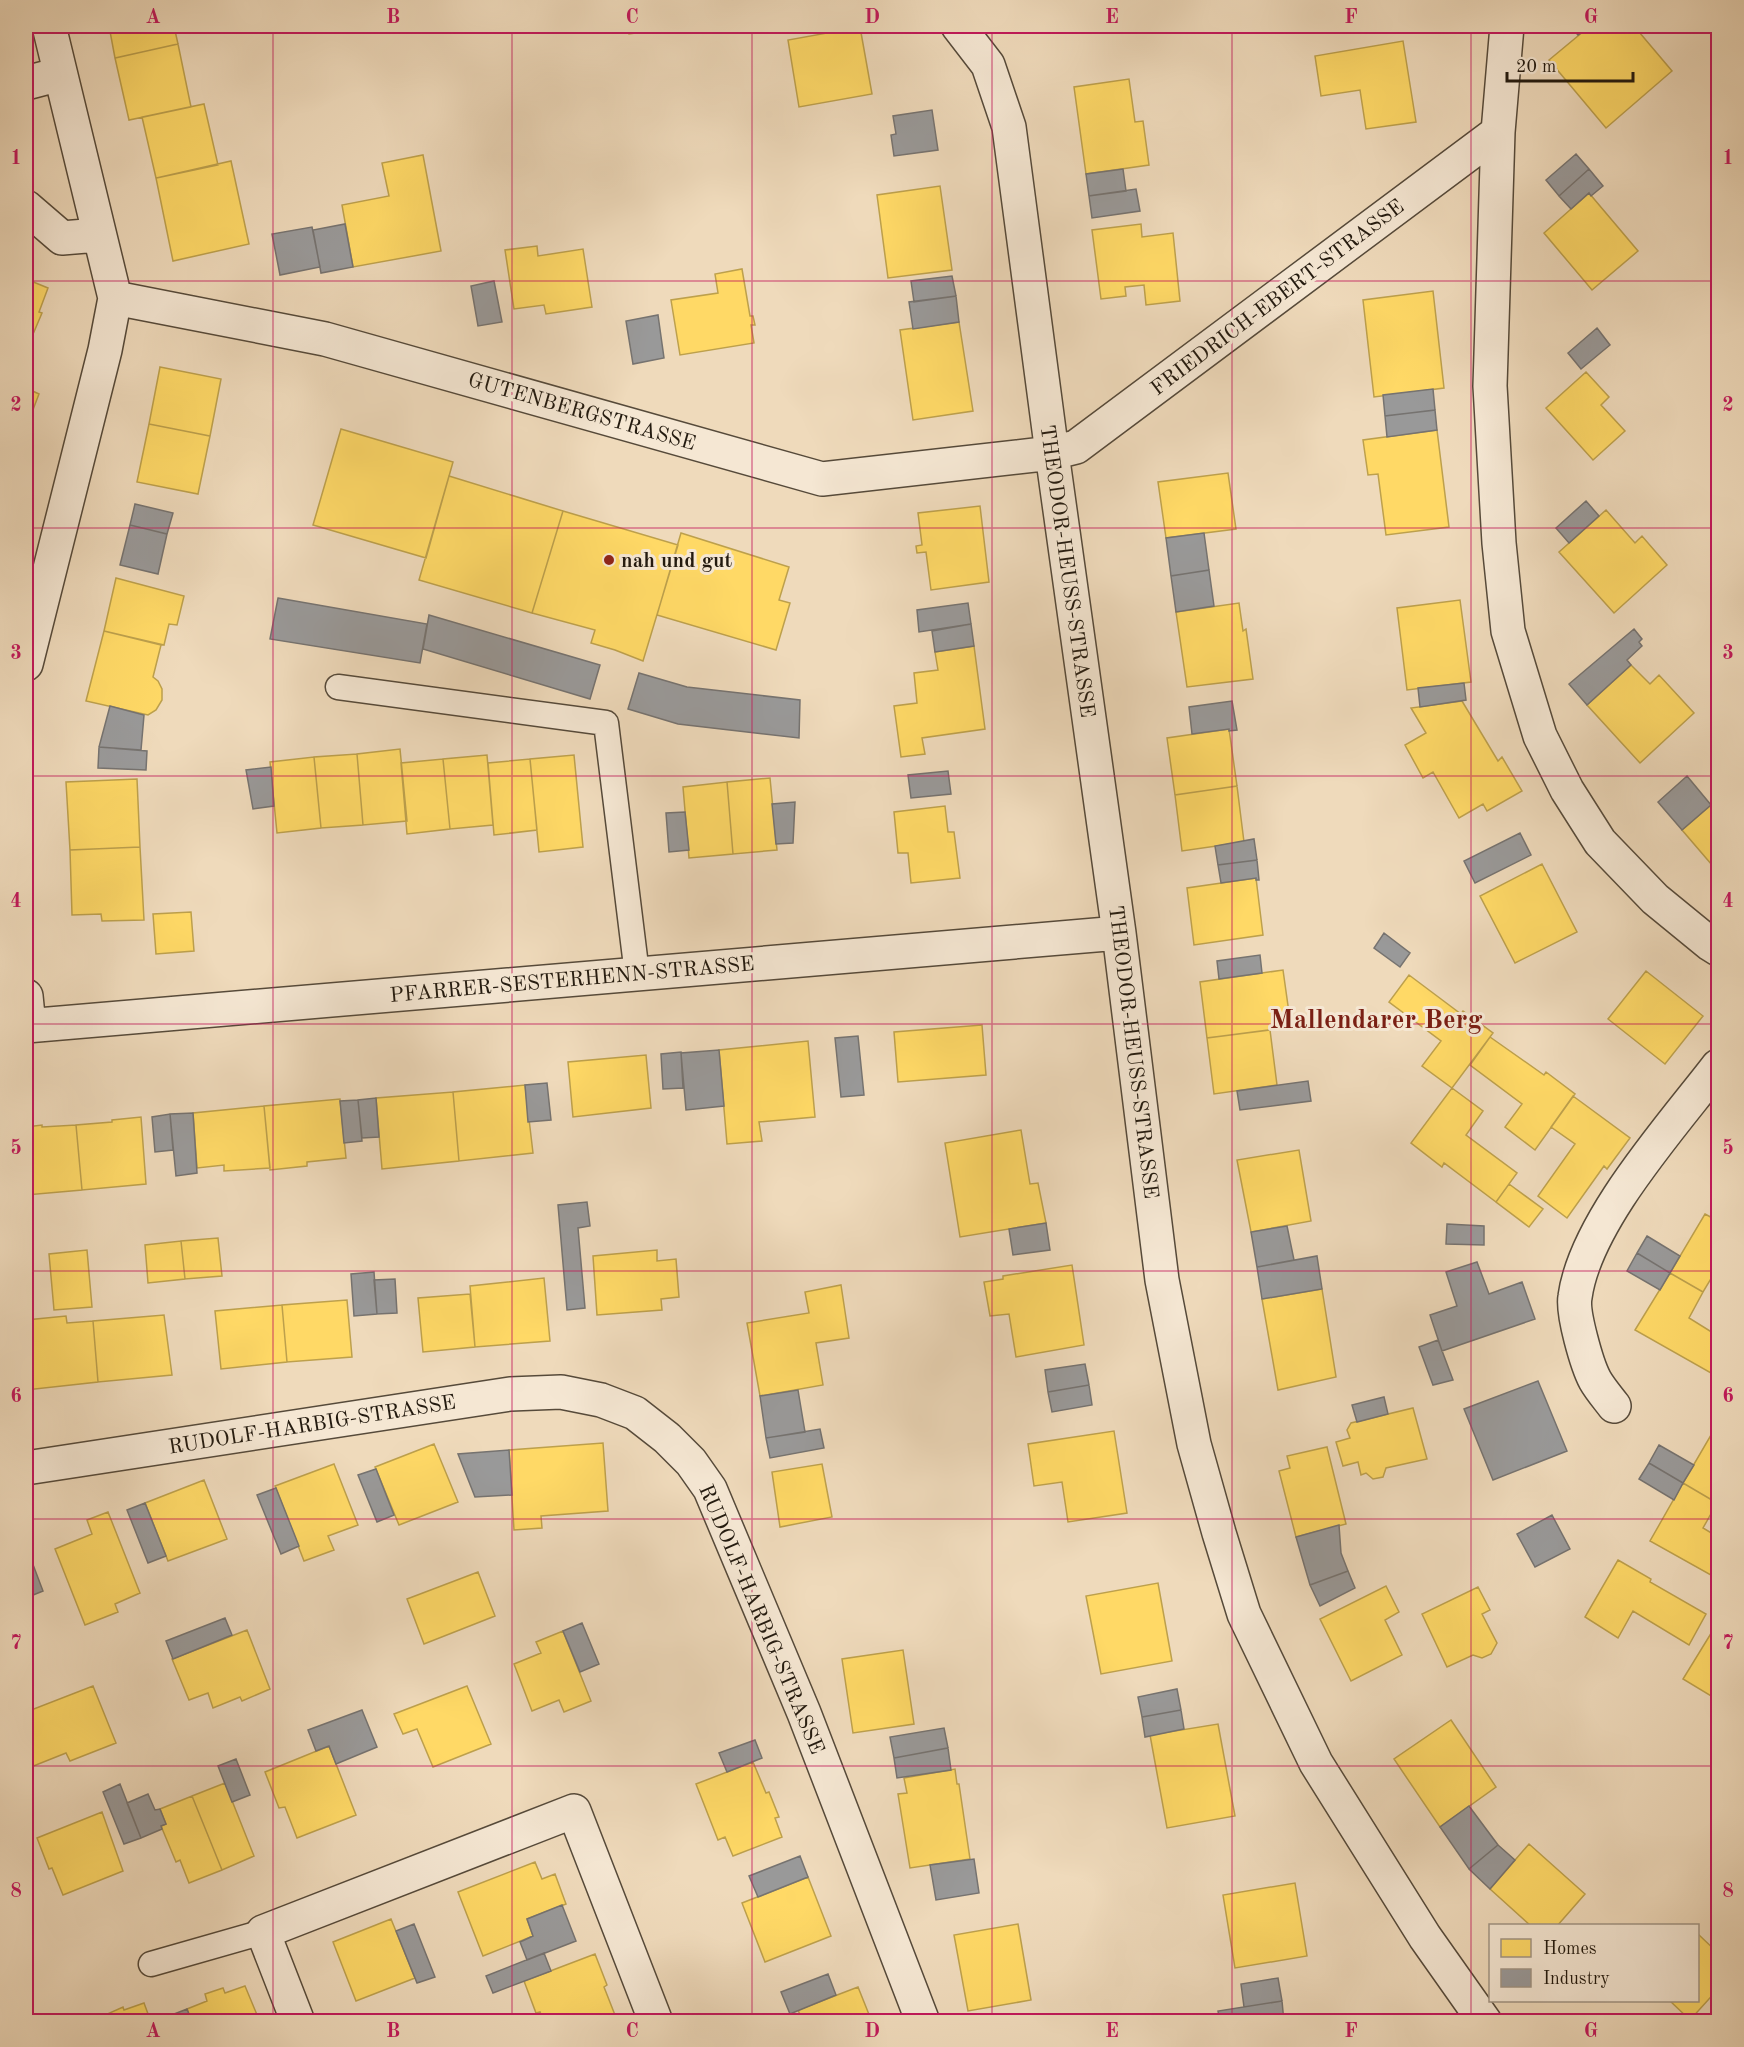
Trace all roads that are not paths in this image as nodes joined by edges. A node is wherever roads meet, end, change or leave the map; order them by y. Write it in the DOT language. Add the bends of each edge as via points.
graph roads {
  1 [pos="49,26"];
  2 [pos="958,26"];
  3 [pos="1507,26"];
  4 [pos="60,74"];
  5 [pos="26,83"];
  6 [pos="1498,132"];
  7 [pos="26,207"];
  8 [pos="98,235"];
  9 [pos="115,298"];
  10 [pos="1052,453"];
  11 [pos="32,599"];
  12 [pos="26,664"];
  13 [pos="338,687"];
  14 [pos="1119,933"];
  15 [pos="1719,949"];
  16 [pos="637,974"];
  17 [pos="27,1016"];
  18 [pos="1719,1066"];
  19 [pos="1614,1406"];
  20 [pos="26,1468"];
  21 [pos="263,1932"];
  22 [pos="151,1964"];
  23 [pos="298,2022"];
  24 [pos="656,2022"];
  25 [pos="923,2022"];
  26 [pos="1485,2022"];
  1 -- 4 [label="street"];
  2 -- 10 [label="street, THEODOR-HEUSS-STRASSE" via="988,65 1009,127"];
  3 -- 6 [label="street"];
  4 -- 5 [label="street"];
  4 -- 8 [label="street"];
  6 -- 10 [label="street, FRIEDRICH-EBERT-STRASSE" via="1076,447"];
  6 -- 15 [label="street" via="1490,386 1508,631 1540,736 1567,790 1600,842 1654,899"];
  7 -- 8 [label="street" via="62,238"];
  8 -- 9 [label="street"];
  9 -- 10 [label="street, GUTENBERGSTRASSE" via="324,339 822,479"];
  9 -- 11 [label="street" via="105,350"];
  10 -- 14 [label="street, THEODOR-HEUSS-STRASSE"];
  11 -- 12 [label="street"];
  13 -- 16 [label="lane" via="606,723"];
  14 -- 16 [label="street, PFARRER-SESTERHENN-STRASSE"];
  14 -- 26 [label="street, THEODOR-HEUSS-STRASSE" via="1162,1280 1194,1444 1244,1614 1316,1764 1425,1937"];
  16 -- 17 [label="street, PFARRER-SESTERHENN-STRASSE"];
  18 -- 19 [label="street" via="1615,1203 1587,1252 1574,1298 1582,1344 1595,1380"];
  20 -- 25 [label="street, RUDOLF-HARBIG-STRASSE" via="510,1394 561,1392 601,1400 636,1413 691,1462 710,1489 783,1662"];
  21 -- 22 [label="lane"];
  21 -- 23 [label="street"];
  21 -- 24 [label="street" via="574,1811"];
}
